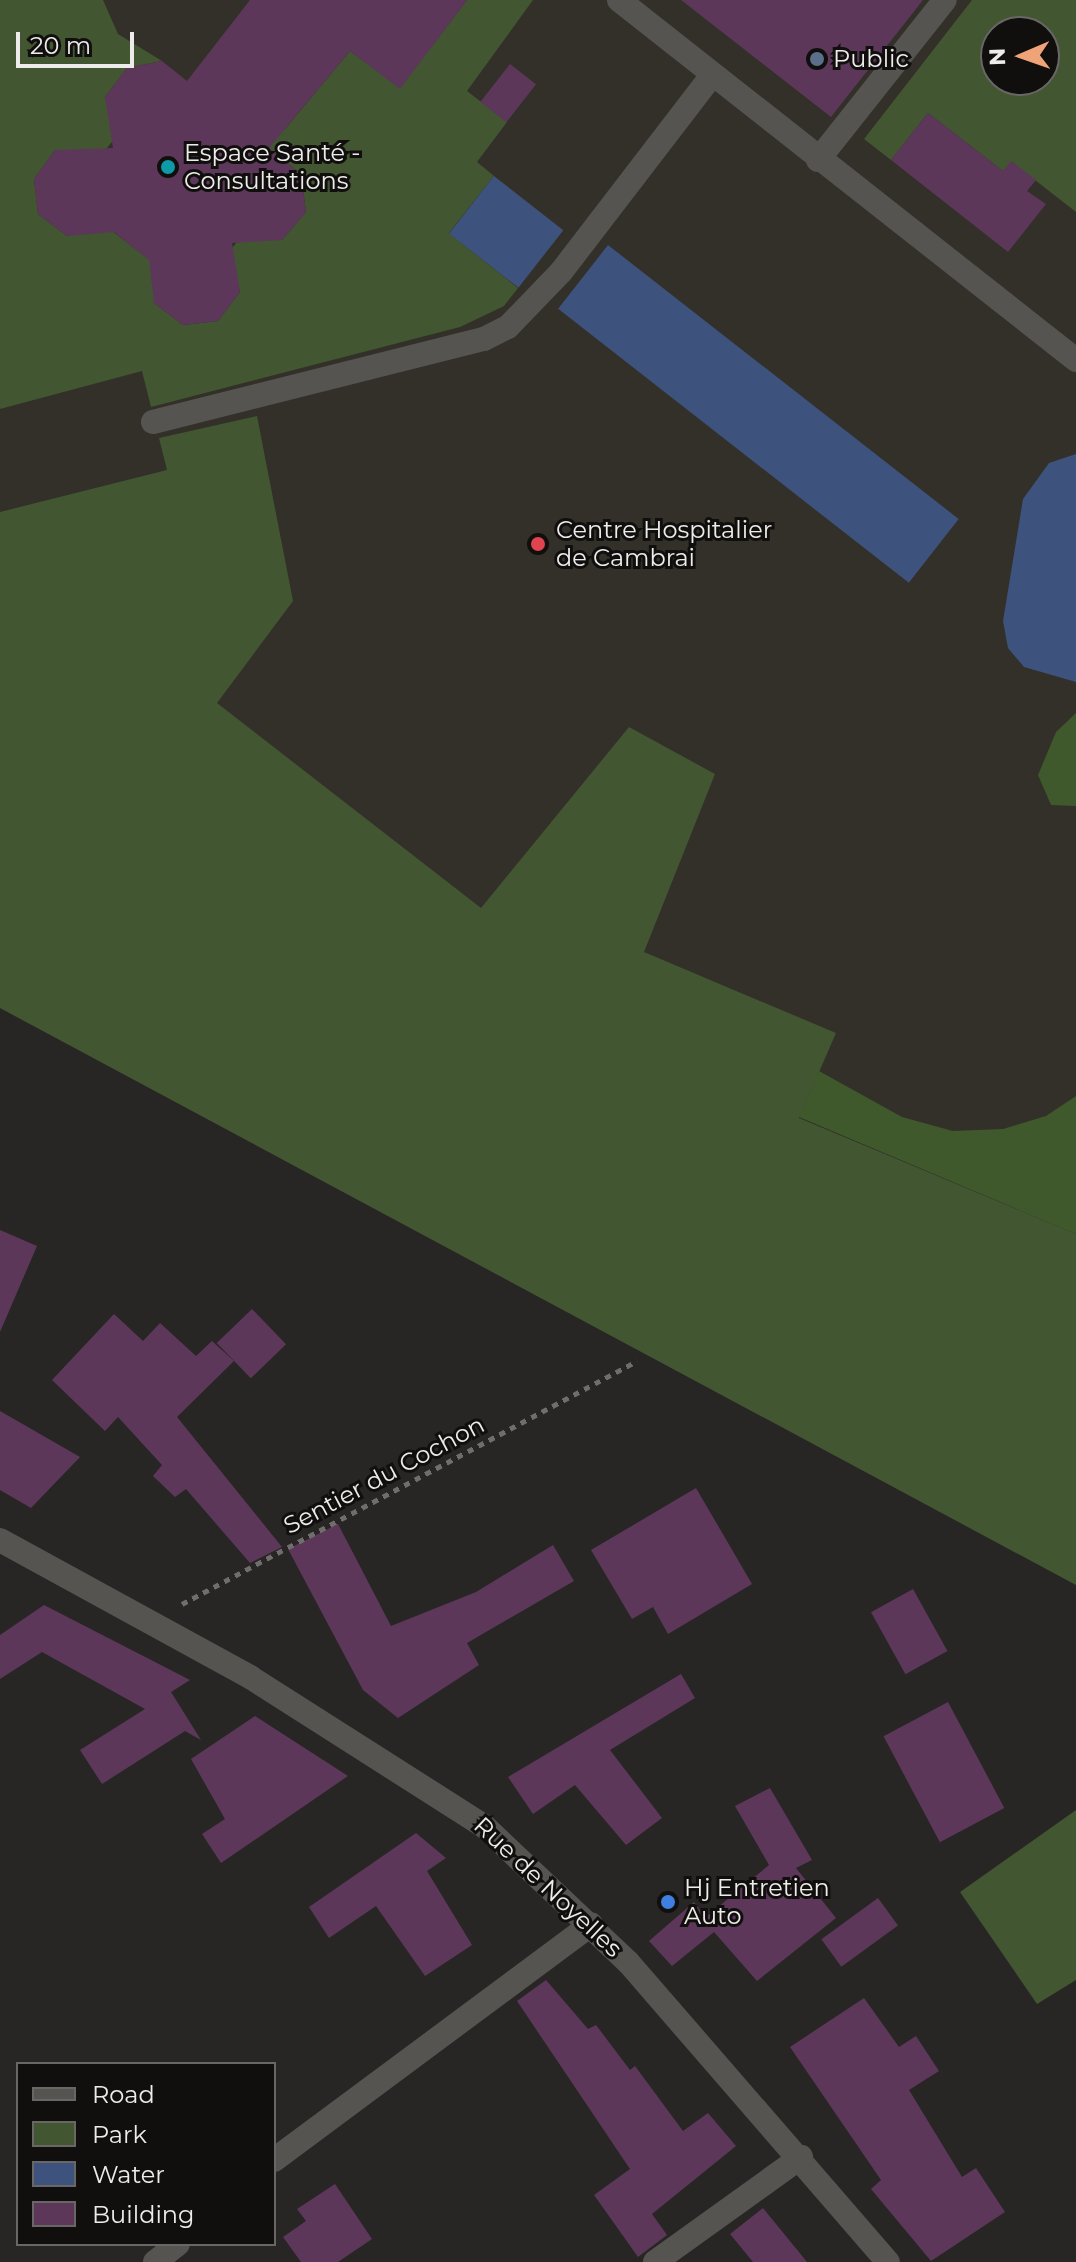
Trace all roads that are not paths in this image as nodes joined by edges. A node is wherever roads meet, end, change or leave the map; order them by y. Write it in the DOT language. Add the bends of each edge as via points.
graph roads {
  1 [pos="619,0"];
  2 [pos="945,0"];
  3 [pos="712,75"];
  4 [pos="818,160"];
  5 [pos="1076,360"];
  6 [pos="153,422"];
  7 [pos="0,1540"];
  8 [pos="591,1925"];
  9 [pos="801,2157"];
  10 [pos="276,2159"];
  11 [pos="175,2246"];
  12 [pos="155,2262"];
  13 [pos="655,2262"];
  14 [pos="888,2262"];
  1 -- 3 [label="street"];
  2 -- 4 [label="street"];
  3 -- 4 [label="street"];
  3 -- 6 [label="street" via="551,284 508,327 484,339"];
  4 -- 5 [label="street"];
  7 -- 8 [label="street, Rue de Noyelles" via="149,1622 457,1806"];
  8 -- 9 [label="street, Rue de Noyelles"];
  8 -- 10 [label="street"];
  9 -- 13 [label="street"];
  9 -- 14 [label="street, Rue de Noyelles"];
  11 -- 12 [label="street"];
}
